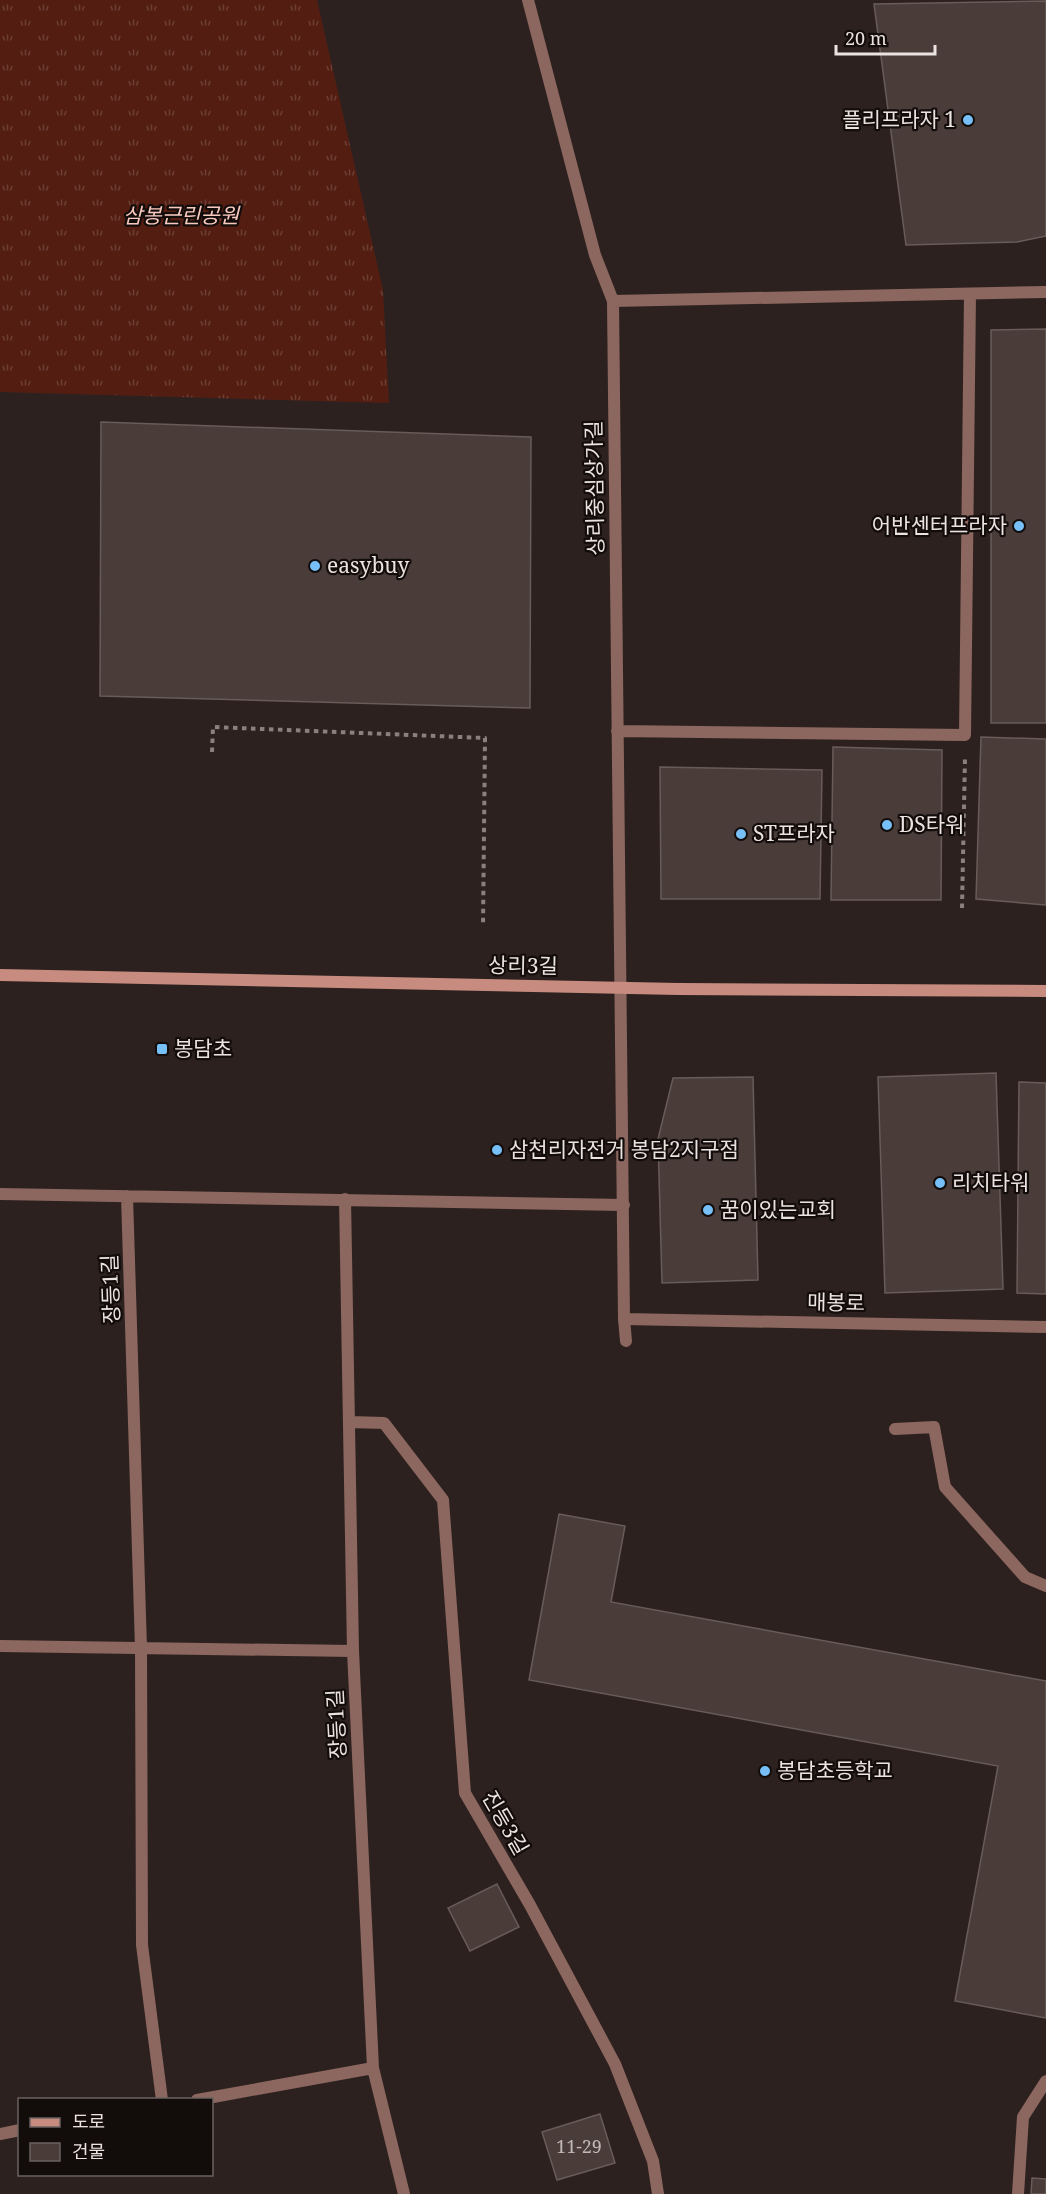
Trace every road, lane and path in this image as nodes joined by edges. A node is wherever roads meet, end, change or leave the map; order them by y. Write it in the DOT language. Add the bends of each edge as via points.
graph roads {
  1 [pos="528,0"];
  2 [pos="1046,292"];
  3 [pos="970,294"];
  4 [pos="613,301"];
  5 [pos="617,731"];
  6 [pos="965,735"];
  7 [pos="212,752"];
  8 [pos="962,908"];
  9 [pos="483,926"];
  10 [pos="0,975"];
  11 [pos="620,988"];
  12 [pos="1046,991"];
  13 [pos="0,1194"];
  14 [pos="127,1196"];
  15 [pos="345,1199"];
  16 [pos="624,1205"];
  17 [pos="624,1319"];
  18 [pos="1046,1327"];
  19 [pos="626,1341"];
  20 [pos="349,1422"];
  21 [pos="895,1429"];
  22 [pos="1046,1586"];
  23 [pos="0,1646"];
  24 [pos="141,1648"];
  25 [pos="353,1651"];
  26 [pos="374,2068"];
  27 [pos="1046,2080"];
  28 [pos="162,2098"];
  29 [pos="208,2098"];
  30 [pos="18,2130"];
  31 [pos="0,2134"];
  32 [pos="404,2194"];
  33 [pos="658,2194"];
  34 [pos="1018,2194"];
  1 -- 4 [label="street, 상리중심상가길" via="596,255"];
  2 -- 3 [label="street"];
  3 -- 4 [label="street"];
  3 -- 6 [label="street"];
  4 -- 5 [label="street, 상리중심상가길"];
  5 -- 6 [label="street"];
  5 -- 11 [label="street, 상리중심상가길"];
  6 -- 8 [label="path"];
  7 -- 9 [label="path" via="213,727 485,738"];
  10 -- 11 [label="street, 상리3길"];
  11 -- 12 [label="street, 상리3길"];
  11 -- 16 [label="street, 상리중심상가길"];
  13 -- 14 [label="street"];
  14 -- 15 [label="street"];
  14 -- 24 [label="street, 장등1길"];
  15 -- 16 [label="street"];
  15 -- 20 [label="street, 장등1길"];
  16 -- 17 [label="street, 상리중심상가길"];
  17 -- 18 [label="street, 매봉로"];
  17 -- 19 [label="street, 상리중심상가길"];
  20 -- 25 [label="street, 장등1길"];
  20 -- 33 [label="street, 진등3길" via="384,1423 443,1500 465,1793 615,2064 653,2161"];
  21 -- 22 [label="street" via="934,1427 945,1487 1025,1576"];
  23 -- 24 [label="street"];
  24 -- 25 [label="street"];
  24 -- 28 [label="street, 장등1길" via="142,1945"];
  25 -- 26 [label="street, 장등1길"];
  26 -- 29 [label="street"];
  26 -- 32 [label="street, 장등1길"];
  27 -- 34 [label="street" via="1023,2117"];
  30 -- 31 [label="street"];
}
